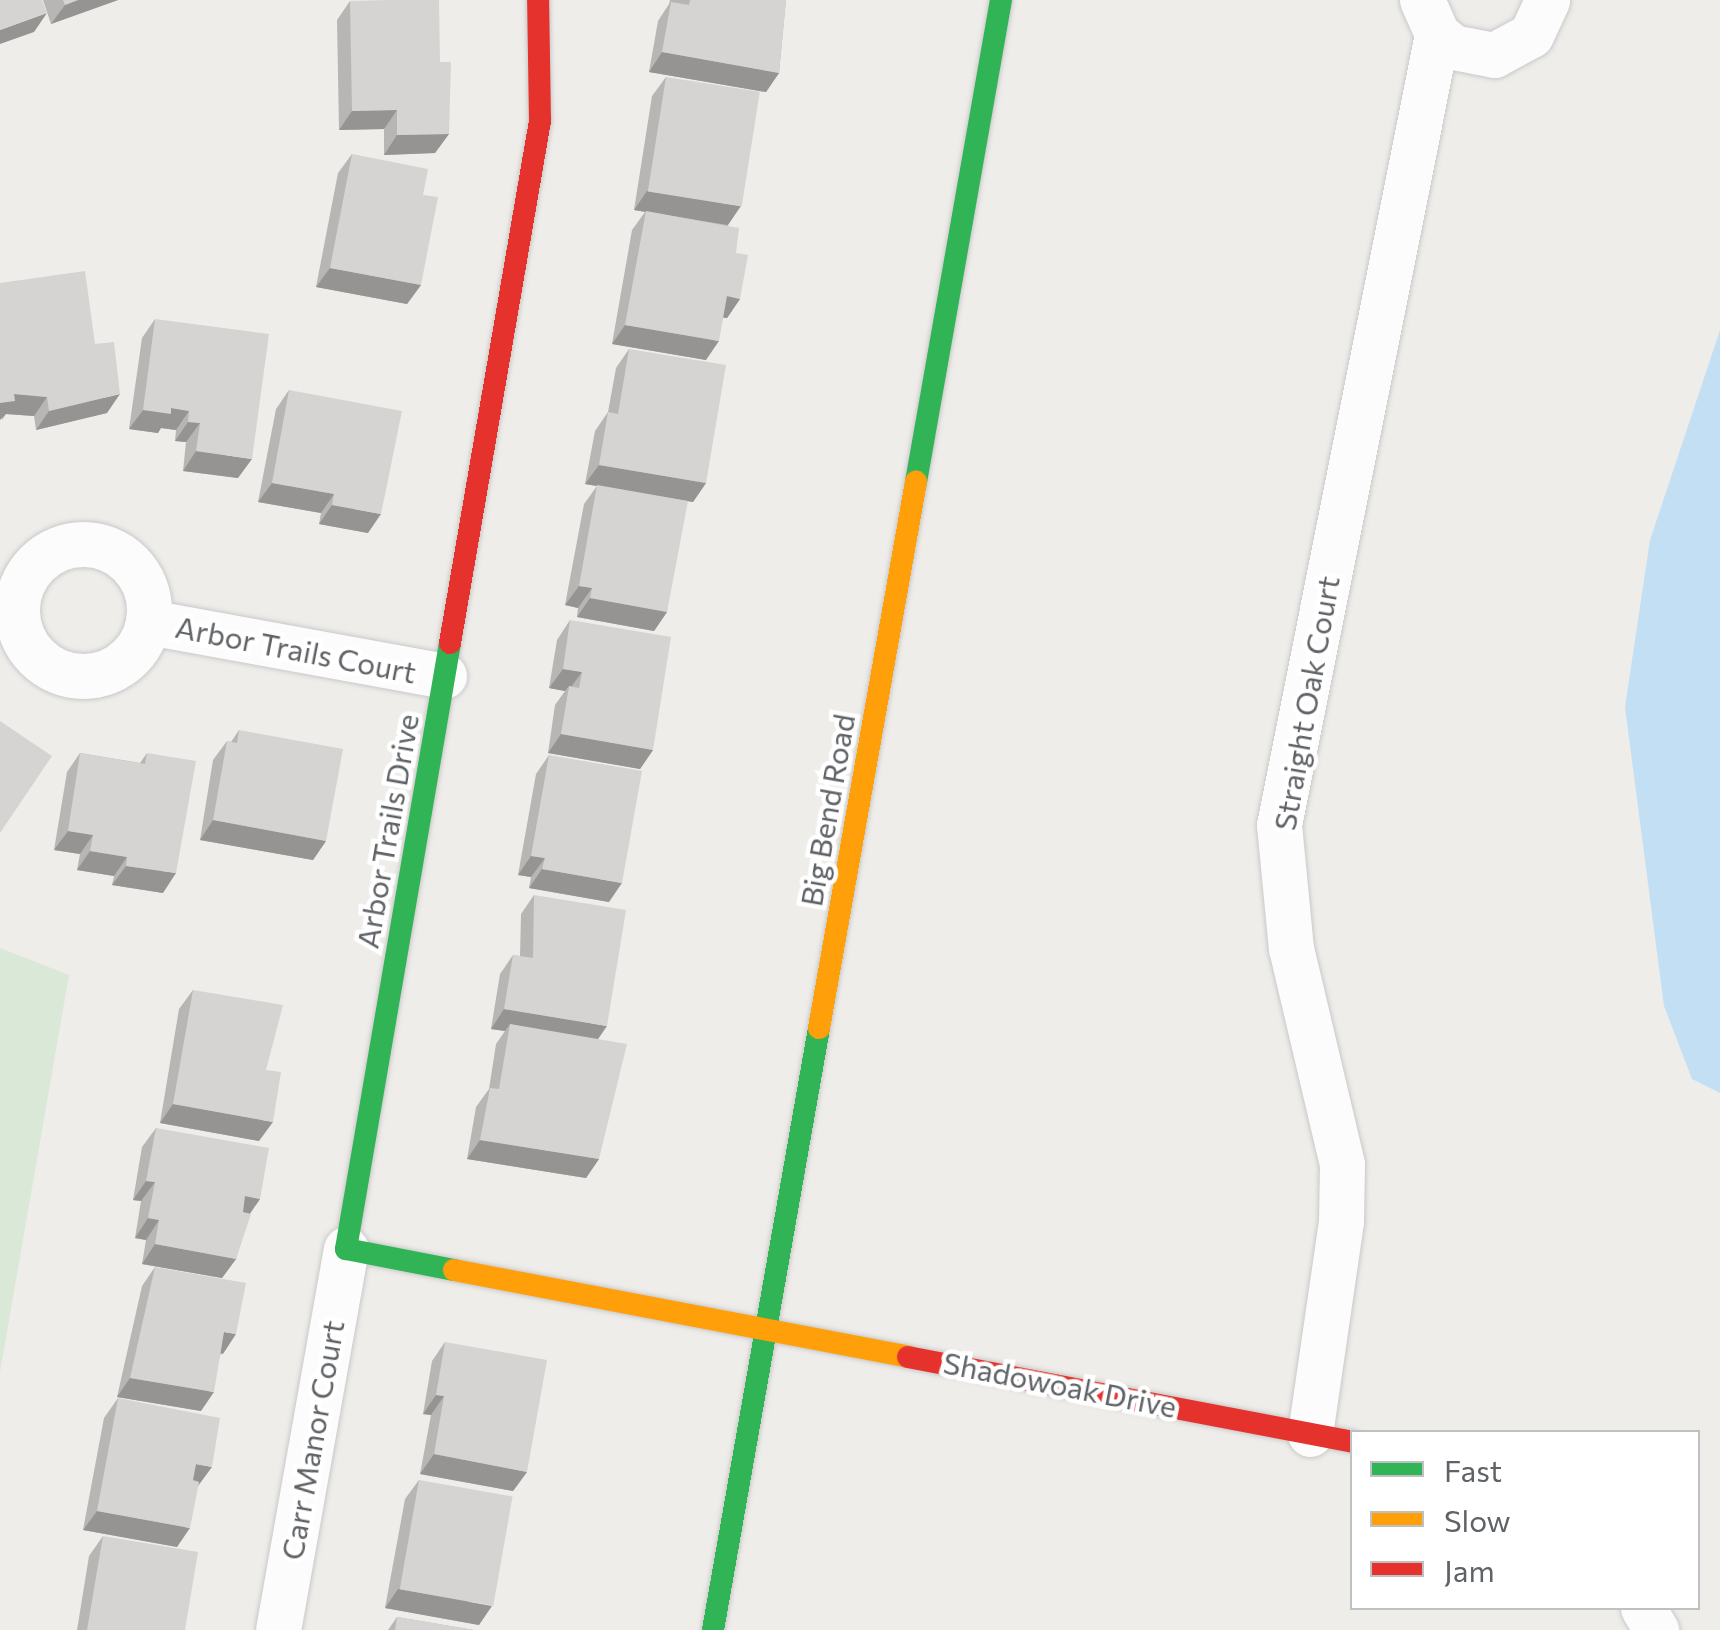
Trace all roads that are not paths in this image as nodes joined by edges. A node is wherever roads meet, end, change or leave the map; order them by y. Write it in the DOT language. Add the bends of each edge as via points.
graph roads {
  1 [pos="538,0"];
  2 [pos="1001,0"];
  3 [pos="1547,0"];
  4 [pos="1430,17"];
  5 [pos="148,622"];
  6 [pos="444,676"];
  7 [pos="346,1249"];
  8 [pos="767,1326"];
  9 [pos="1332,1438"];
  10 [pos="278,1630"];
  11 [pos="713,1630"];
  1 -- 6 [label="street, Arbor Trails Drive" via="540,121"];
  2 -- 8 [label="street, Big Bend Road"];
  3 -- 4 [label="street, Straight Oak Court" via="1531,35 1494,55 1463,50"];
  4 -- 9 [label="street, Straight Oak Court" via="1279,825 1290,949 1342,1164"];
  5 -- 6 [label="street, Arbor Trails Court"];
  6 -- 7 [label="street, Arbor Trails Drive"];
  7 -- 8 [label="street"];
  7 -- 10 [label="street, Carr Manor Court"];
  8 -- 9 [label="street, Shadowoak Drive"];
  8 -- 11 [label="street, Big Bend Road"];
}
